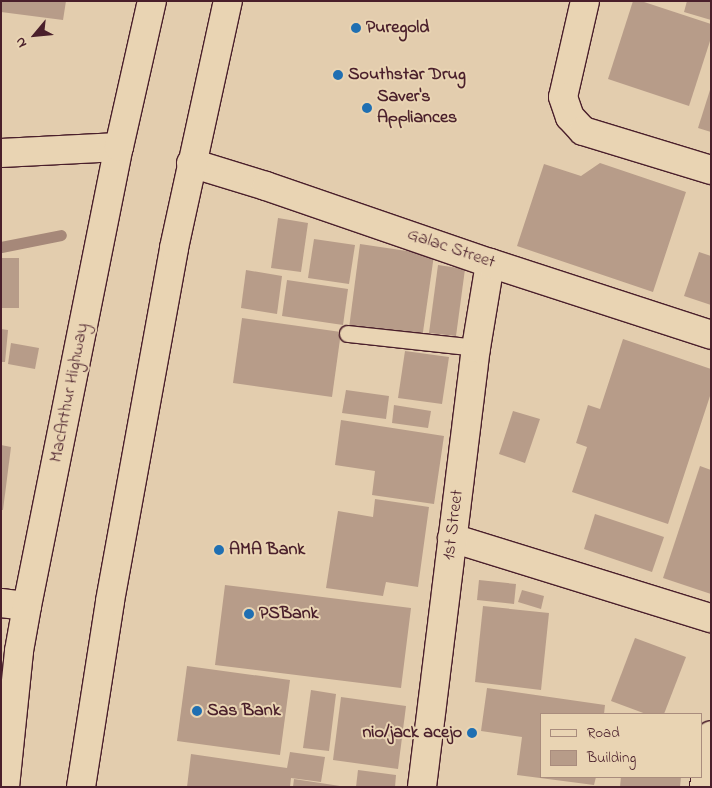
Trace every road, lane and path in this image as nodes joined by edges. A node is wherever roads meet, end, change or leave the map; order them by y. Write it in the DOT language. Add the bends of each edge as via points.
graph roads {
  1 [pos="152,1"];
  2 [pos="228,1"];
  3 [pos="585,1"];
  4 [pos="119,147"];
  5 [pos="1,153"];
  6 [pos="191,163"];
  7 [pos="711,170"];
  8 [pos="490,263"];
  9 [pos="348,334"];
  10 [pos="711,335"];
  11 [pos="476,348"];
  12 [pos="452,538"];
  13 [pos="14,605"];
  14 [pos="711,618"];
  15 [pos="711,735"];
  16 [pos="5,787"];
  17 [pos="81,787"];
  18 [pos="422,787"];
  19 [pos="704,787"];
  1 -- 4 [label="main road, MacArthur Highway"];
  2 -- 6 [label="main road"];
  3 -- 7 [label="main road" via="563,97 570,117 583,132"];
  4 -- 5 [label="main road"];
  4 -- 13 [label="main road, MacArthur Highway"];
  6 -- 8 [label="main road, Galac Street"];
  6 -- 17 [label="main road" via="110,601"];
  8 -- 10 [label="main road, Galac Street"];
  8 -- 11 [label="main road, 1st Street"];
  9 -- 11 [label="lane"];
  11 -- 12 [label="main road, 1st Street"];
  12 -- 14 [label="main road"];
  12 -- 18 [label="main road, 1st Street"];
  13 -- 16 [label="main road, MacArthur Highway" via="20,651"];
  15 -- 19 [label="main road"];
}
